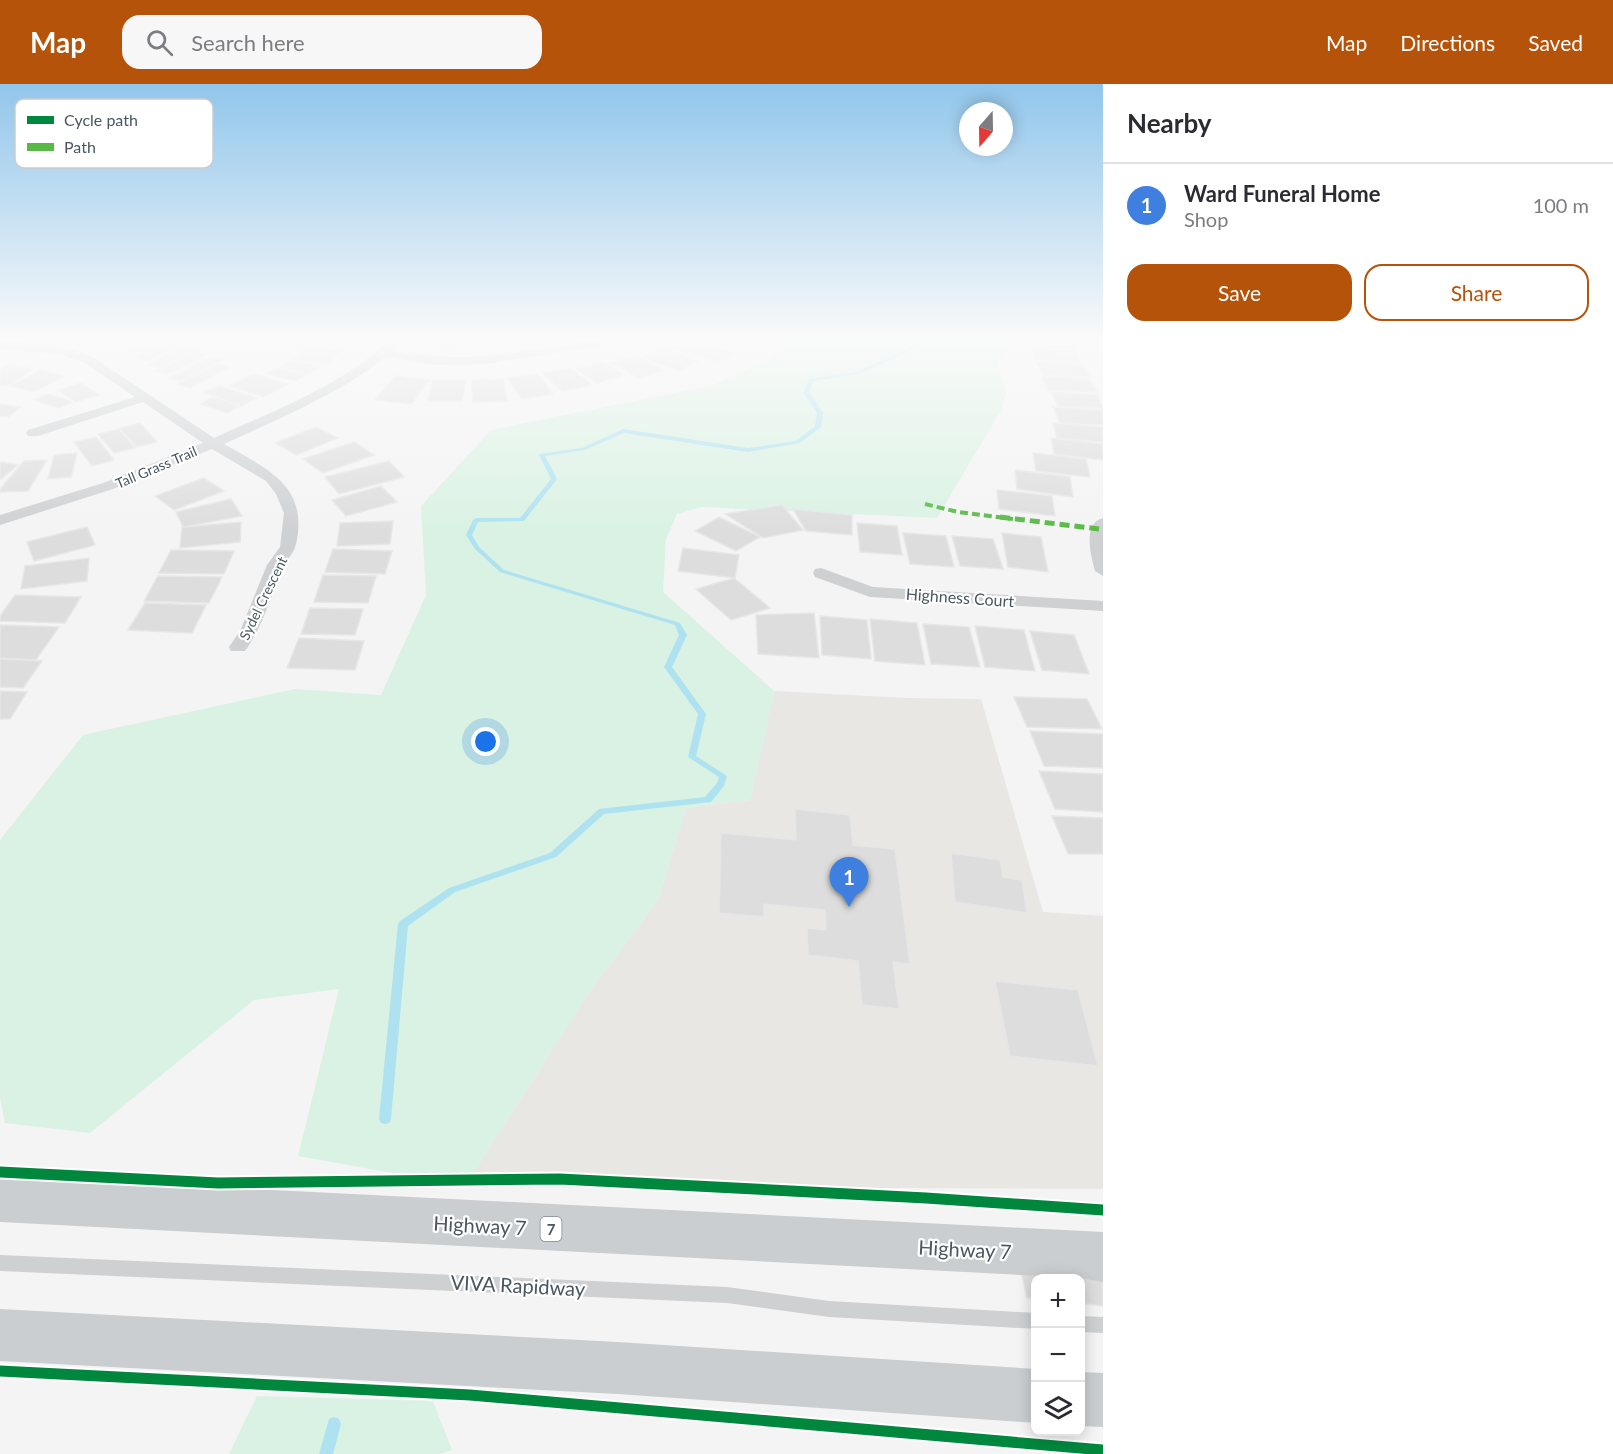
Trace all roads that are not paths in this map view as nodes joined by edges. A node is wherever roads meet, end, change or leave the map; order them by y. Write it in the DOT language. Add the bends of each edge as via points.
graph roads {
  1 [pos="125,404"];
  2 [pos="153,404"];
  3 [pos="301,404"];
  4 [pos="33,433"];
  5 [pos="214,444"];
  6 [pos="0,520"];
  7 [pos="1103,523"];
  8 [pos="1103,571"];
  9 [pos="821,573"];
  10 [pos="1103,606"];
  11 [pos="238,647"];
  12 [pos="0,1199"];
  13 [pos="1103,1257"];
  14 [pos="0,1263"];
  15 [pos="1031,1322"];
  16 [pos="1085,1324"];
  17 [pos="1103,1326"];
  18 [pos="0,1335"];
  19 [pos="1031,1395"];
  20 [pos="1085,1398"];
  21 [pos="1103,1400"];
  1 -- 4 [label="street"];
  2 -- 5 [label="street, Sydel Crescent"];
  3 -- 5 [label="street, Tall Grass Trail"];
  5 -- 6 [label="street, Tall Grass Trail" via="98,491"];
  5 -- 11 [label="street, Sydel Crescent" via="271,478 284,493 292,513 288,547 275,565 249,632"];
  7 -- 8 [label="street" via="1096,543"];
  9 -- 10 [label="street, Highness Court" via="870,592"];
  12 -- 13 [label="main road, Highway 7 / 7"];
  14 -- 15 [label="lane, VIVA Rapidway" via="727,1295 829,1309"];
  16 -- 17 [label="lane"];
  18 -- 19 [label="main road"];
  20 -- 21 [label="main road"];
}
